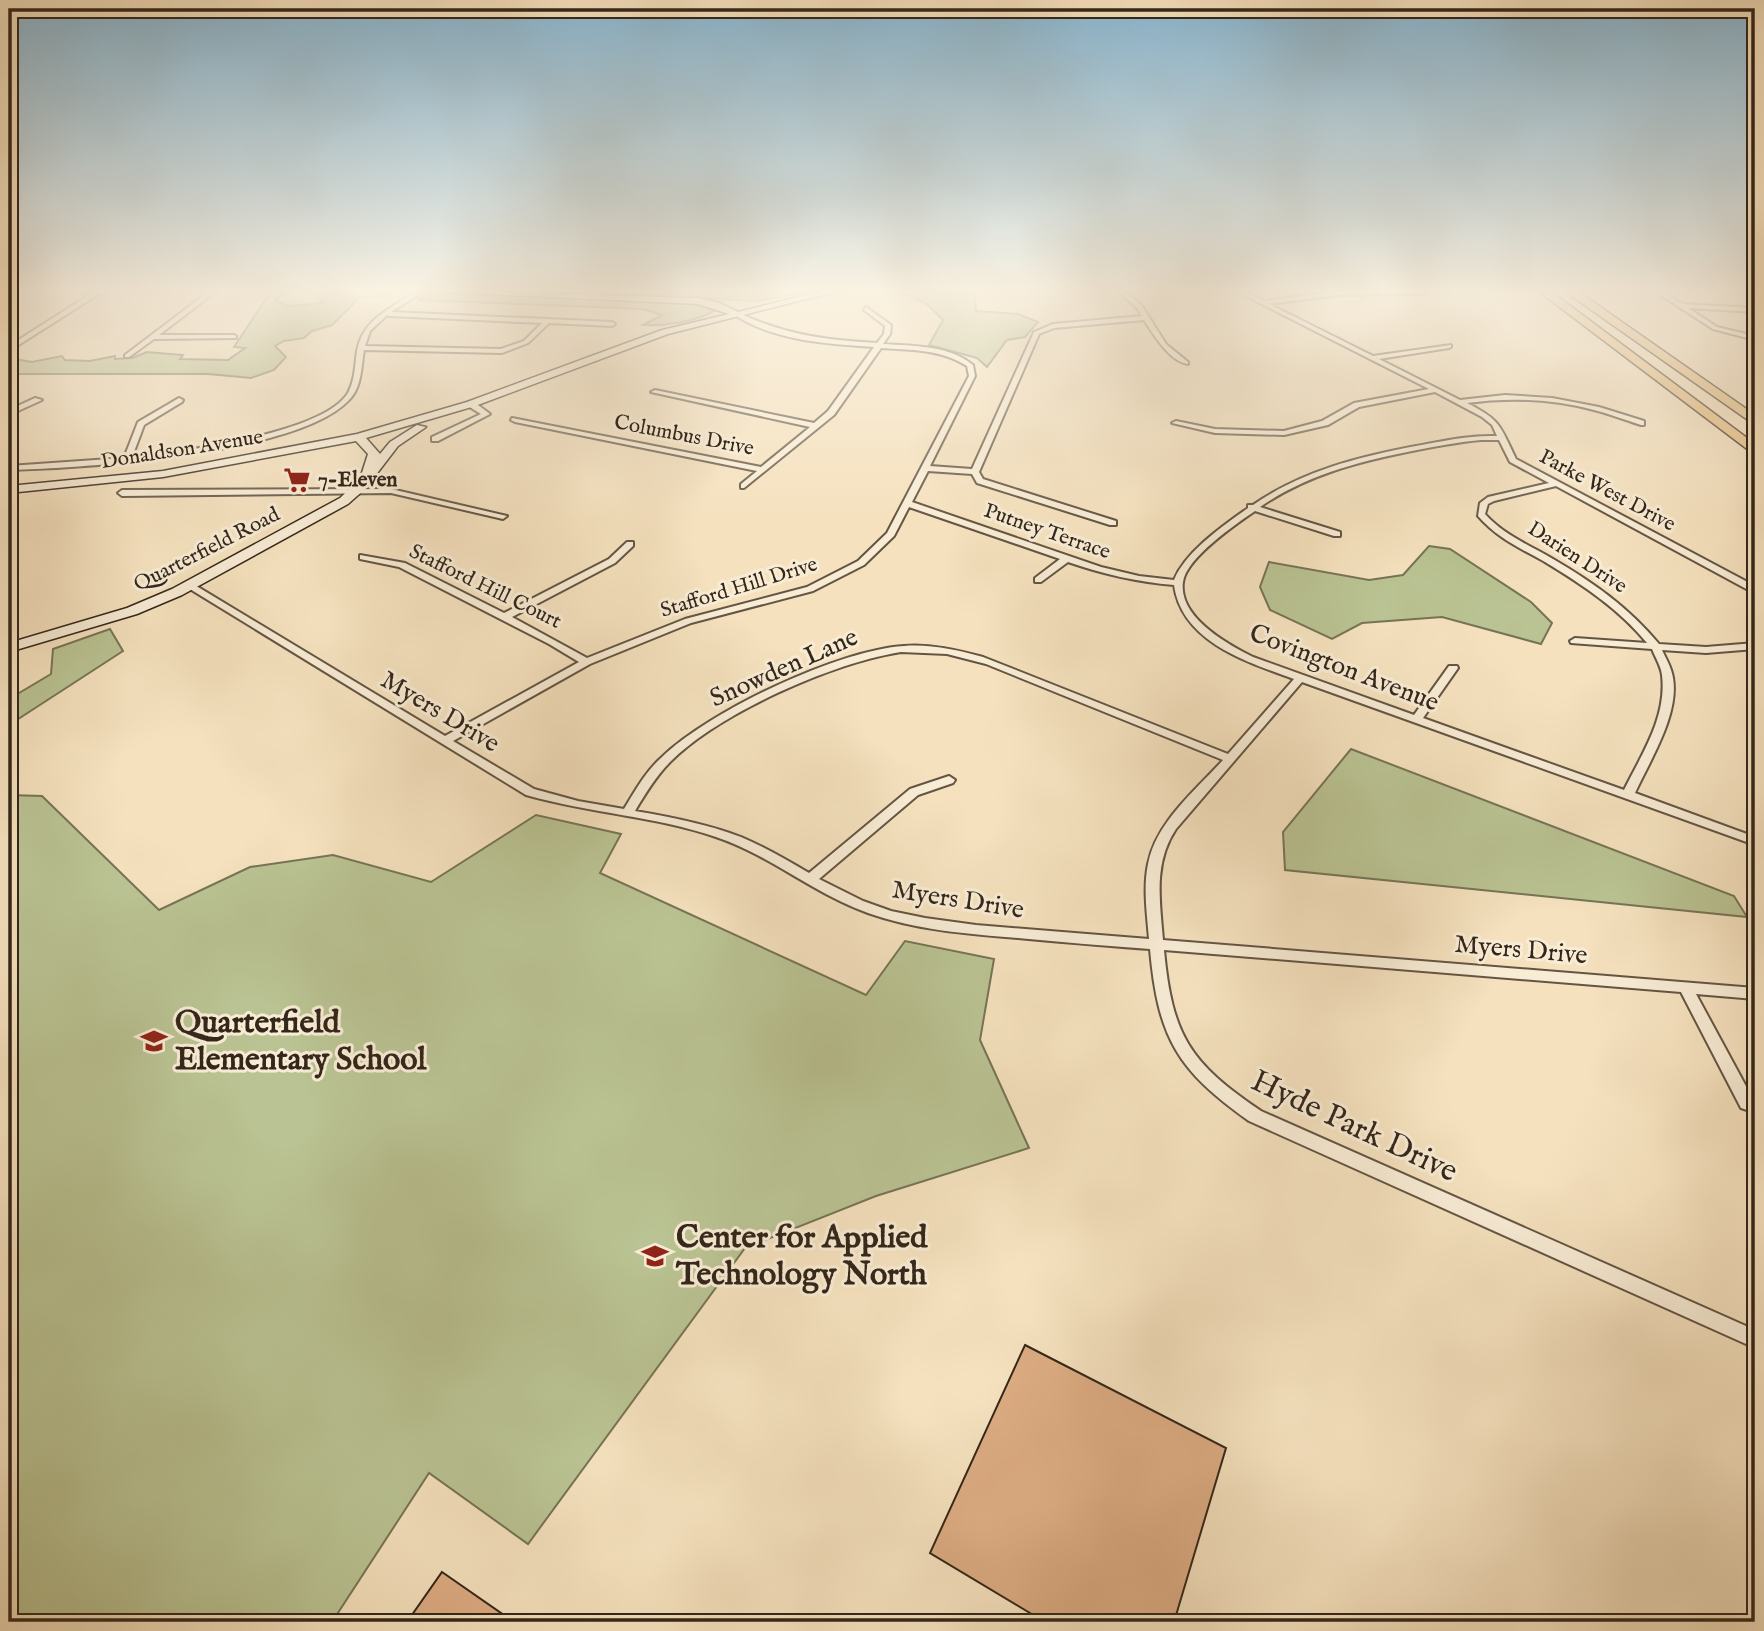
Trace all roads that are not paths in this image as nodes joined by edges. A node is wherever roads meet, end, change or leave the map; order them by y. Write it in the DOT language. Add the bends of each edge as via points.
graph roads {
  1 [pos="358,366"];
  2 [pos="570,366"];
  3 [pos="865,366"];
  4 [pos="970,366"];
  5 [pos="1021,366"];
  6 [pos="1387,366"];
  7 [pos="1642,366"];
  8 [pos="1677,366"];
  9 [pos="1436,390"];
  10 [pos="655,392"];
  11 [pos="38,400"];
  12 [pos="179,400"];
  13 [pos="1459,402"];
  14 [pos="467,405"];
  15 [pos="9,412"];
  16 [pos="515,420"];
  17 [pos="1755,421"];
  18 [pos="1176,423"];
  19 [pos="1640,423"];
  20 [pos="817,426"];
  21 [pos="359,437"];
  22 [pos="1502,438"];
  23 [pos="435,439"];
  24 [pos="1755,451"];
  25 [pos="127,459"];
  26 [pos="9,468"];
  27 [pos="925,468"];
  28 [pos="763,470"];
  29 [pos="975,472"];
  30 [pos="370,473"];
  31 [pos="1555,484"];
  32 [pos="744,486"];
  33 [pos="9,489"];
  34 [pos="356,491"];
  35 [pos="122,493"];
  36 [pos="907,503"];
  37 [pos="1251,507"];
  38 [pos="503,516"];
  39 [pos="1113,523"];
  40 [pos="1337,534"];
  41 [pos="630,544"];
  42 [pos="363,557"];
  43 [pos="1067,558"];
  44 [pos="1038,580"];
  45 [pos="1178,583"];
  46 [pos="190,586"];
  47 [pos="1755,590"];
  48 [pos="504,617"];
  49 [pos="1575,641"];
  50 [pos="1755,646"];
  51 [pos="1655,647"];
  52 [pos="9,648"];
  53 [pos="586,662"];
  54 [pos="1453,668"];
  55 [pos="1300,678"];
  56 [pos="1416,720"];
  57 [pos="444,741"];
  58 [pos="1231,759"];
  59 [pos="949,780"];
  60 [pos="1628,795"];
  61 [pos="627,814"];
  62 [pos="1755,841"];
  63 [pos="810,879"];
  64 [pos="1157,944"];
  65 [pos="1685,987"];
  66 [pos="1755,993"];
  67 [pos="1747,1102"];
  68 [pos="1755,1339"];
  1 -- 25 [label="street" via="351,394 321,417 255,439"];
  2 -- 14 [label="main road"];
  3 -- 20 [label="street"];
  4 -- 27 [label="street, Stafford Hill Drive" via="972,376"];
  5 -- 29 [label="street"];
  6 -- 9 [label="street, Parke West Drive"];
  7 -- 24 [label="highway"];
  8 -- 17 [label="highway"];
  9 -- 13 [label="street, Parke West Drive"];
  9 -- 18 [label="street" via="1357,405 1325,423 1284,433 1215,431"];
  10 -- 20 [label="street"];
  11 -- 15 [label="street"];
  12 -- 25 [label="street" via="141,424"];
  13 -- 19 [label="street" via="1494,397 1546,399"];
  13 -- 22 [label="street, Parke West Drive" via="1485,415"];
  14 -- 21 [label="main road"];
  14 -- 23 [label="street" via="486,414"];
  14 -- 30 [label="main road, Quarterfield Road" via="401,438"];
  16 -- 28 [label="street, Columbus Drive"];
  20 -- 28 [label="street"];
  21 -- 30 [label="main road" via="374,453"];
  21 -- 33 [label="main road, Donaldson Avenue" via="163,474"];
  22 -- 31 [label="street, Parke West Drive" via="1513,460"];
  22 -- 37 [label="street" via="1465,439 1346,462 1291,483"];
  25 -- 26 [label="street"];
  27 -- 29 [label="street"];
  27 -- 36 [label="street, Stafford Hill Drive"];
  28 -- 32 [label="street"];
  29 -- 39 [label="street" via="980,481"];
  30 -- 34 [label="main road, Quarterfield Road"];
  31 -- 47 [label="street, Parke West Drive"];
  31 -- 51 [label="street, Darien Drive" via="1491,499 1484,503 1481,514 1494,529 1605,596"];
  34 -- 35 [label="street"];
  34 -- 38 [label="street" via="406,492"];
  34 -- 46 [label="main road, Quarterfield Road"];
  36 -- 43 [label="street, Putney Terrace"];
  36 -- 53 [label="street, Stafford Hill Drive" via="878,548 835,579 688,621"];
  37 -- 40 [label="street"];
  37 -- 45 [label="street" via="1187,563"];
  41 -- 48 [label="street" via="612,561"];
  42 -- 48 [label="street, Stafford Hill Court" via="402,565"];
  43 -- 44 [label="street"];
  43 -- 45 [label="street, Putney Terrace" via="1118,575"];
  45 -- 55 [label="street, Covington Avenue" via="1184,607 1214,639 1249,659"];
  46 -- 52 [label="main road, Quarterfield Road" via="132,611"];
  46 -- 57 [label="street, Myers Drive"];
  48 -- 53 [label="street, Stafford Hill Court"];
  49 -- 51 [label="street"];
  50 -- 51 [label="street" via="1706,650"];
  51 -- 60 [label="street, Darien Drive" via="1666,671 1668,701"];
  53 -- 57 [label="street, Stafford Hill Drive"];
  54 -- 56 [label="street"];
  55 -- 56 [label="street, Covington Avenue"];
  55 -- 58 [label="street, Hyde Park Drive"];
  56 -- 60 [label="street, Covington Avenue"];
  57 -- 61 [label="street, Myers Drive" via="530,792"];
  58 -- 61 [label="street, Snowden Lane" via="990,662 948,652 901,649 832,666 712,724 666,759"];
  58 -- 64 [label="street, Hyde Park Drive" via="1175,823 1156,857 1152,880"];
  59 -- 63 [label="street" via="914,792"];
  60 -- 62 [label="street, Covington Avenue"];
  61 -- 63 [label="street, Myers Drive" via="724,835"];
  63 -- 64 [label="street, Myers Drive" via="865,907 923,923"];
  64 -- 65 [label="street, Myers Drive"];
  64 -- 68 [label="street, Hyde Park Drive" via="1167,1021 1182,1050 1228,1098 1287,1132"];
  65 -- 66 [label="street, Myers Drive"];
  65 -- 67 [label="street"];
}
